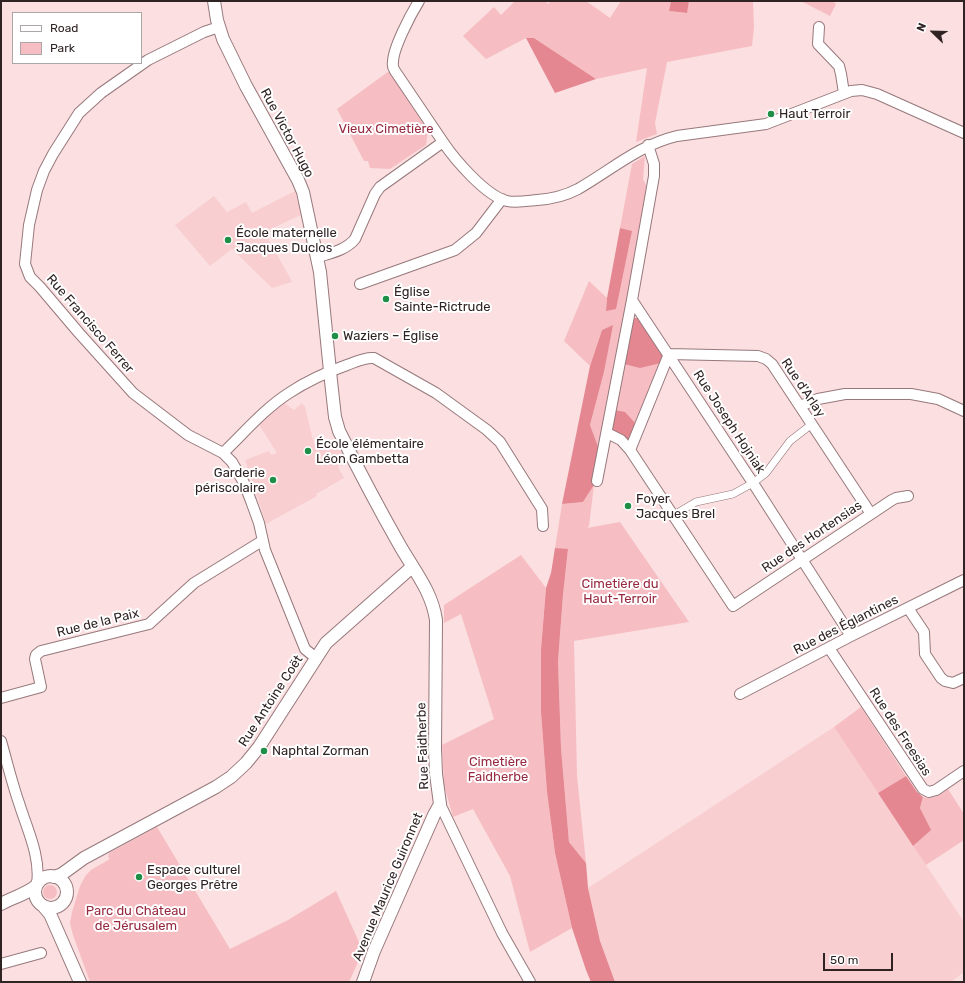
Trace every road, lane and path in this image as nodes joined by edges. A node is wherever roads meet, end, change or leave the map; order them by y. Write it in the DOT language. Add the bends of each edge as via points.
graph roads {
  1 [pos="214,1"];
  2 [pos="419,1"];
  3 [pos="219,27"];
  4 [pos="819,27"];
  5 [pos="142,64"];
  6 [pos="142,64"];
  7 [pos="844,93"];
  8 [pos="964,133"];
  9 [pos="443,142"];
  10 [pos="648,145"];
  11 [pos="502,200"];
  12 [pos="318,258"];
  13 [pos="360,284"];
  14 [pos="632,300"];
  15 [pos="669,354"];
  16 [pos="330,371"];
  17 [pos="800,406"];
  18 [pos="964,411"];
  19 [pos="812,424"];
  20 [pos="606,433"];
  21 [pos="630,450"];
  22 [pos="222,453"];
  23 [pos="598,481"];
  24 [pos="753,483"];
  25 [pos="908,496"];
  26 [pos="871,514"];
  27 [pos="674,515"];
  28 [pos="543,526"];
  29 [pos="262,541"];
  30 [pos="803,559"];
  31 [pos="412,567"];
  32 [pos="964,580"];
  33 [pos="908,608"];
  34 [pos="851,636"];
  35 [pos="829,648"];
  36 [pos="316,658"];
  37 [pos="964,678"];
  38 [pos="740,694"];
  39 [pos="1,698"];
  40 [pos="1,741"];
  41 [pos="964,771"];
  42 [pos="440,804"];
  43 [pos="36,856"];
  44 [pos="52,876"];
  45 [pos="36,885"];
  46 [pos="62,903"];
  47 [pos="2,904"];
  48 [pos="42,905"];
  49 [pos="64,942"];
  50 [pos="41,953"];
  51 [pos="1,964"];
  52 [pos="525,980"];
  53 [pos="80,982"];
  54 [pos="363,982"];
  1 -- 3 [label="street, Rue Victor Hugo"];
  2 -- 9 [label="street" via="402,34 393,67"];
  3 -- 6 [label="street, Rue Francisco Ferrer" via="166,50"];
  3 -- 12 [label="street, Rue Victor Hugo" via="246,86 298,180"];
  4 -- 7 [label="street" via="818,44 839,66"];
  5 -- 22 [label="street, Rue Francisco Ferrer" via="101,93 75,117 51,158 37,190 29,225 25,264 30,277 133,393 194,438"];
  7 -- 8 [label="street" via="862,90 876,94"];
  7 -- 10 [label="street" via="766,124 676,136"];
  9 -- 11 [label="street" via="463,168"];
  9 -- 12 [label="street" via="377,190 350,245"];
  10 -- 11 [label="street" via="568,194 544,200"];
  10 -- 14 [label="street" via="654,164 654,176"];
  11 -- 13 [label="street" via="476,233 455,250"];
  12 -- 16 [label="street, Rue Victor Hugo"];
  14 -- 15 [label="street, Rue Joseph Hojniak"];
  14 -- 20 [label="street"];
  15 -- 17 [label="street, Rue d'Arlay" via="763,357 772,364"];
  15 -- 21 [label="street"];
  15 -- 24 [label="street, Rue Joseph Hojniak"];
  16 -- 22 [label="street" via="279,400"];
  16 -- 28 [label="street" via="370,358 378,360 436,393 487,430 500,442 542,509"];
  16 -- 31 [label="street, Rue Faidherbe" via="339,430"];
  17 -- 18 [label="street" via="818,399 845,394 910,394 938,399"];
  17 -- 19 [label="street, Rue d'Arlay"];
  19 -- 24 [label="street" via="787,444 766,473"];
  19 -- 26 [label="street, Rue d'Arlay"];
  20 -- 21 [label="street" via="621,440"];
  20 -- 23 [label="street"];
  21 -- 27 [label="street"];
  22 -- 29 [label="street, Rue Francisco Ferrer" via="235,466 244,483 259,523"];
  24 -- 27 [label="street" via="733,494 696,502"];
  24 -- 30 [label="street, Rue Joseph Hojniak"];
  25 -- 26 [label="street, Rue des Hortensias" via="896,498"];
  26 -- 30 [label="street, Rue des Hortensias"];
  27 -- 30 [label="street, Rue des Hortensias" via="733,606"];
  29 -- 36 [label="street, Rue Francisco Ferrer" via="305,649"];
  29 -- 39 [label="street, Rue de la Paix" via="194,583 149,624 41,650 35,659 41,688"];
  30 -- 34 [label="street, Rue Joseph Hojniak"];
  31 -- 36 [label="street, Rue Antoine Coët" via="330,638"];
  31 -- 42 [label="street, Rue Faidherbe" via="434,606 436,620 435,757"];
  32 -- 33 [label="street, Rue des Églantines"];
  33 -- 34 [label="street, Rue des Églantines"];
  33 -- 37 [label="street" via="924,632 925,654 941,678 953,682"];
  34 -- 35 [label="street, Rue des Églantines"];
  35 -- 38 [label="street, Rue des Églantines"];
  35 -- 41 [label="street, Rue des Freesias" via="923,789 929,792 936,790"];
  36 -- 44 [label="street, Rue Antoine Coët" via="259,747 231,777 84,858 62,874"];
  40 -- 43 [label="street"];
  42 -- 52 [label="street, Rue Faidherbe"];
  42 -- 54 [label="street, Avenue Maurice Guironnet" via="374,951"];
  43 -- 44 [label="street" via="44,870"];
  43 -- 45 [label="street"];
  44 -- 45 [label="street" via="42,878"];
  44 -- 46 [label="street" via="61,880 66,887 66,896"];
  45 -- 47 [label="street" via="24,894"];
  45 -- 48 [label="street" via="35,895"];
  46 -- 48 [label="street" via="54,908"];
  46 -- 49 [label="street" via="58,917"];
  47 -- 48 [label="street" via="21,900"];
  48 -- 49 [label="street" via="50,914"];
  49 -- 53 [label="street"];
  50 -- 51 [label="street"];
}
